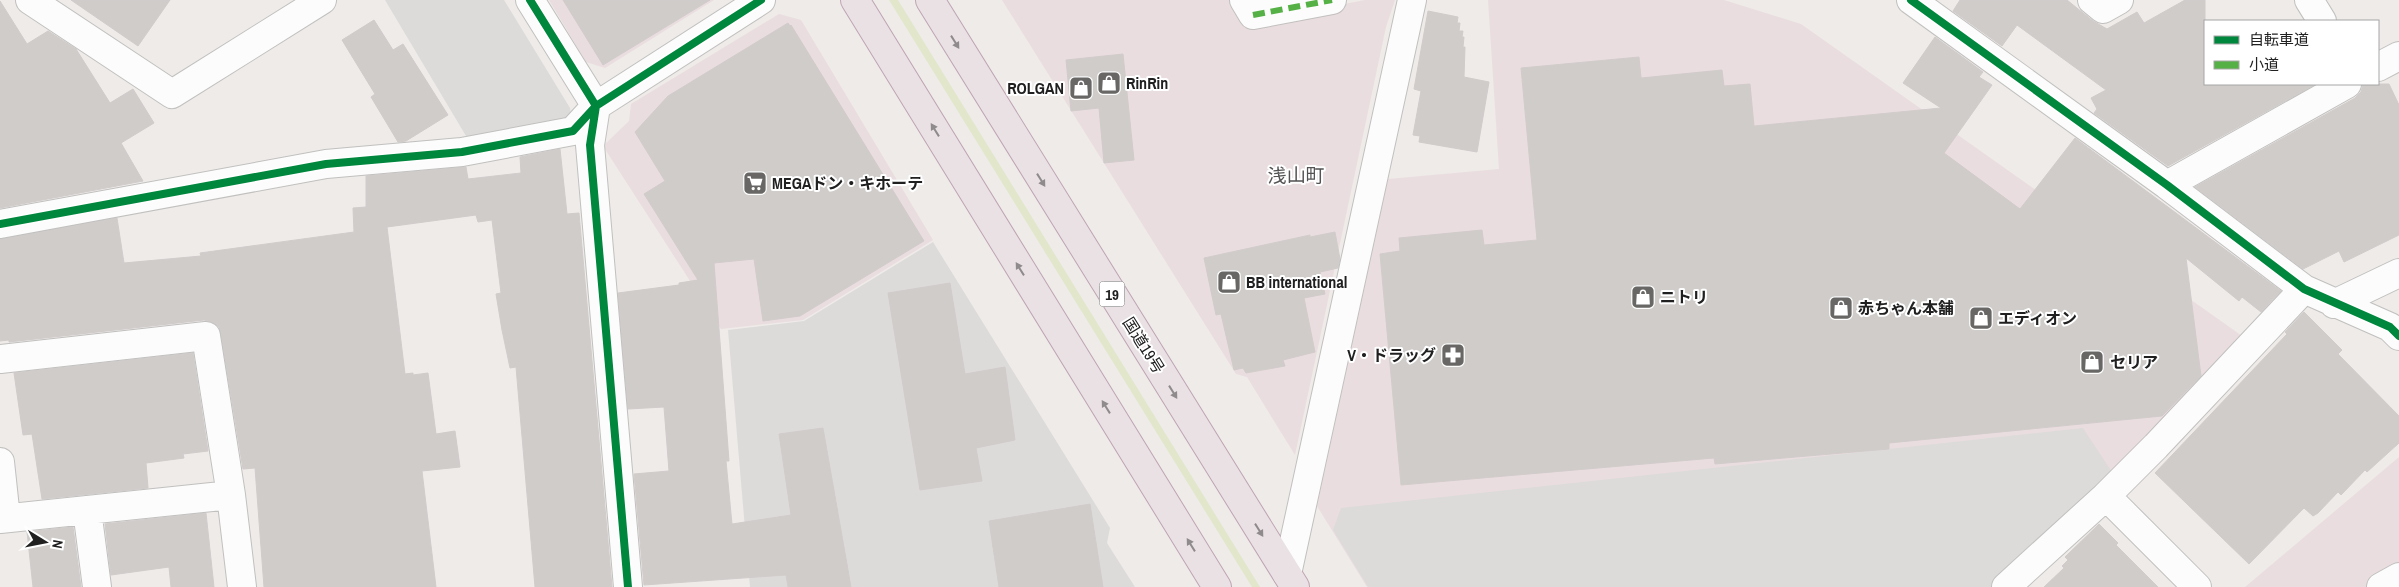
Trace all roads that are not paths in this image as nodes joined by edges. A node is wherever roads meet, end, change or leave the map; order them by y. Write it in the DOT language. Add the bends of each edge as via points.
graph roads {
  1 [pos="30,0"];
  2 [pos="322,0"];
  3 [pos="530,0"];
  4 [pos="761,0"];
  5 [pos="855,0"];
  6 [pos="930,0"];
  7 [pos="1332,0"];
  8 [pos="1412,0"];
  9 [pos="1911,0"];
  10 [pos="2092,0"];
  11 [pos="2119,0"];
  12 [pos="2309,0"];
  13 [pos="1249,7"];
  14 [pos="2321,20"];
  15 [pos="2399,56"];
  16 [pos="2379,66"];
  17 [pos="2344,85"];
  18 [pos="596,106"];
  19 [pos="2167,185"];
  20 [pos="0,224"];
  21 [pos="2399,273"];
  22 [pos="2304,289"];
  23 [pos="2334,304"];
  24 [pos="2399,336"];
  25 [pos="0,358"];
  26 [pos="0,462"];
  27 [pos="231,495"];
  28 [pos="2106,496"];
  29 [pos="87,510"];
  30 [pos="3,518"];
  31 [pos="2399,576"];
  32 [pos="1291,581"];
  33 [pos="97,587"];
  34 [pos="242,587"];
  35 [pos="628,587"];
  36 [pos="1216,587"];
  37 [pos="2006,587"];
  38 [pos="2197,587"];
  39 [pos="2381,587"];
  1 -- 2 [label="street" via="172,94"];
  3 -- 18 [label="street"];
  4 -- 18 [label="street"];
  36 -- 5 [label="highway, one-way"];
  6 -- 32 [label="highway, 国道19号 / 19, one-way"];
  7 -- 13 [label="street"];
  8 -- 32 [label="street"];
  9 -- 19 [label="street"];
  10 -- 11 [label="street" via="2103,9"];
  12 -- 14 [label="street"];
  15 -- 16 [label="street"];
  17 -- 19 [label="street"];
  18 -- 20 [label="street" via="574,131 462,152 326,164"];
  18 -- 35 [label="street" via="590,145"];
  19 -- 22 [label="street"];
  21 -- 23 [label="street"];
  22 -- 23 [label="street"];
  22 -- 28 [label="street"];
  23 -- 24 [label="street" via="2390,327"];
  25 -- 27 [label="street" via="206,336"];
  26 -- 30 [label="street"];
  27 -- 29 [label="street"];
  27 -- 34 [label="street"];
  28 -- 37 [label="street"];
  28 -- 38 [label="street"];
  29 -- 30 [label="street"];
  29 -- 33 [label="street"];
  31 -- 39 [label="street"];
}
